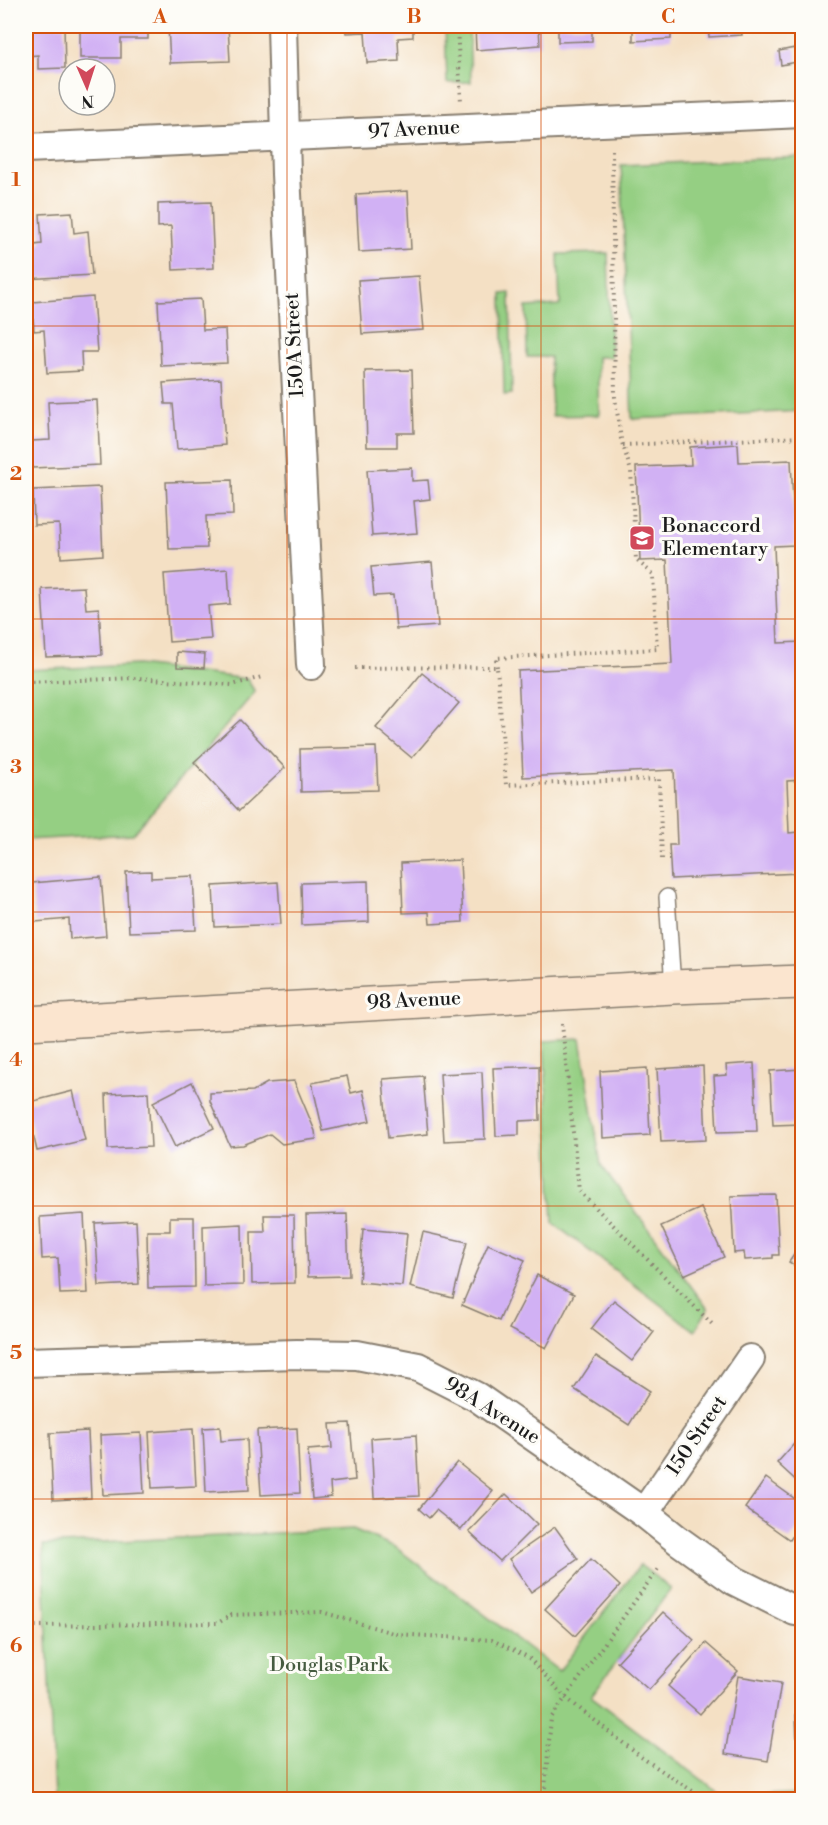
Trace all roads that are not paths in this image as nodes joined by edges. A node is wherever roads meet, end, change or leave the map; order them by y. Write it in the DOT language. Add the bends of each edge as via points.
graph roads {
  1 [pos="282,26"];
  2 [pos="802,113"];
  3 [pos="285,136"];
  4 [pos="26,148"];
  5 [pos="311,665"];
  6 [pos="667,897"];
  7 [pos="802,982"];
  8 [pos="673,987"];
  9 [pos="26,1023"];
  10 [pos="750,1359"];
  11 [pos="26,1362"];
  12 [pos="644,1513"];
  13 [pos="802,1612"];
  1 -- 3 [label="street, 150A Street"];
  2 -- 3 [label="street, 97 Avenue"];
  3 -- 4 [label="street, 97 Avenue"];
  3 -- 5 [label="street, 150A Street"];
  6 -- 8 [label="lane"];
  7 -- 8 [label="street, 98 Avenue"];
  8 -- 9 [label="street, 98 Avenue"];
  10 -- 12 [label="street, 150 Street"];
  11 -- 12 [label="street, 98A Avenue" via="297,1354 357,1355 418,1368 477,1397"];
  12 -- 13 [label="street, 98A Avenue" via="735,1581"];
}
